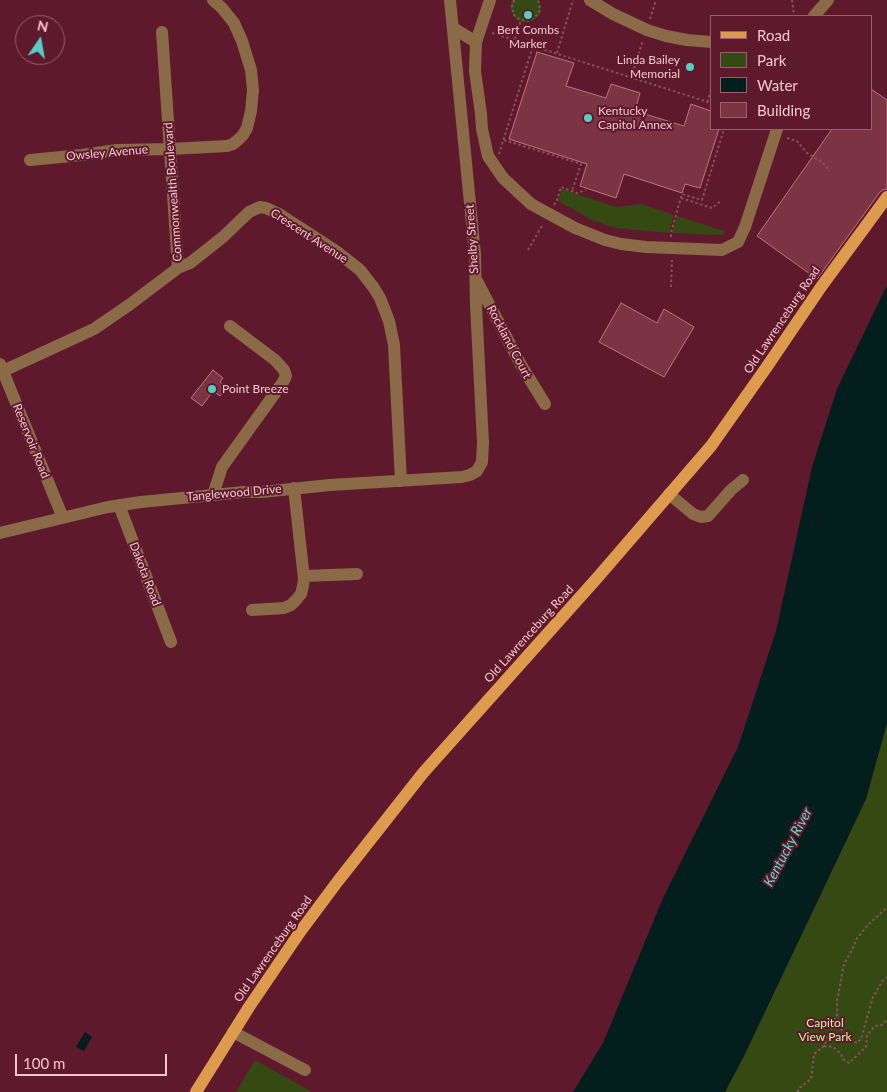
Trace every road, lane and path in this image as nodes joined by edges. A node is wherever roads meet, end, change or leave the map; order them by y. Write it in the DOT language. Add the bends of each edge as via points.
graph roads {
  1 [pos="213,0"];
  2 [pos="450,0"];
  3 [pos="490,0"];
  4 [pos="514,0"];
  5 [pos="538,0"];
  6 [pos="573,0"];
  7 [pos="590,0"];
  8 [pos="792,0"];
  9 [pos="828,0"];
  10 [pos="793,15"];
  11 [pos="815,15"];
  12 [pos="522,20"];
  13 [pos="453,28"];
  14 [pos="162,32"];
  15 [pos="478,35"];
  16 [pos="515,40"];
  17 [pos="710,42"];
  18 [pos="533,46"];
  19 [pos="556,54"];
  20 [pos="635,67"];
  21 [pos="631,78"];
  22 [pos="709,102"];
  23 [pos="724,130"];
  24 [pos="777,130"];
  25 [pos="778,130"];
  26 [pos="504,140"];
  27 [pos="170,149"];
  28 [pos="30,160"];
  29 [pos="495,168"];
  30 [pos="830,171"];
  31 [pos="586,190"];
  32 [pos="572,191"];
  33 [pos="887,197"];
  34 [pos="681,198"];
  35 [pos="557,200"];
  36 [pos="722,200"];
  37 [pos="543,224"];
  38 [pos="671,233"];
  39 [pos="528,250"];
  40 [pos="672,261"];
  41 [pos="178,268"];
  42 [pos="475,279"];
  43 [pos="671,287"];
  44 [pos="230,326"];
  45 [pos="1,368"];
  46 [pos="545,404"];
  47 [pos="470,475"];
  48 [pos="743,480"];
  49 [pos="401,481"];
  50 [pos="294,488"];
  51 [pos="670,494"];
  52 [pos="213,495"];
  53 [pos="119,505"];
  54 [pos="63,518"];
  55 [pos="0,533"];
  56 [pos="357,574"];
  57 [pos="304,576"];
  58 [pos="252,610"];
  59 [pos="171,642"];
  60 [pos="887,907"];
  61 [pos="887,978"];
  62 [pos="837,1014"];
  63 [pos="887,1019"];
  64 [pos="233,1032"];
  65 [pos="824,1046"];
  66 [pos="305,1070"];
  67 [pos="196,1092"];
  68 [pos="798,1092"];
  1 -- 27 [label="street, Owsley Avenue" via="229,15 248,60 253,90 249,120 243,135 233,144"];
  2 -- 13 [label="street, Shelby Street"];
  3 -- 15 [label="street"];
  4 -- 12 [label="path" via="512,11"];
  5 -- 12 [label="path" via="538,14 531,20"];
  6 -- 19 [label="path"];
  7 -- 17 [label="street" via="647,30"];
  8 -- 10 [label="path"];
  9 -- 11 [label="street"];
  12 -- 16 [label="path"];
  13 -- 15 [label="street"];
  13 -- 42 [label="street, Shelby Street"];
  14 -- 27 [label="street, Commonwealth Boulevard"];
  15 -- 16 [label="path"];
  15 -- 29 [label="street" via="475,71 482,129 488,156"];
  16 -- 18 [label="path"];
  18 -- 19 [label="path"];
  18 -- 26 [label="path"];
  19 -- 21 [label="path"];
  20 -- 21 [label="path"];
  21 -- 22 [label="path"];
  23 -- 34 [label="path" via="702,200 682,194"];
  24 -- 29 [label="street" via="738,242 722,250 646,247 605,240 531,204"];
  25 -- 30 [label="path" via="781,136 797,141"];
  26 -- 29 [label="path"];
  26 -- 32 [label="path" via="580,164"];
  27 -- 28 [label="street, Owsley Avenue" via="117,150"];
  27 -- 41 [label="street, Commonwealth Boulevard"];
  31 -- 32 [label="path"];
  32 -- 35 [label="path" via="561,188"];
  33 -- 51 [label="main road, Old Lawrenceburg Road" via="821,286 711,446"];
  34 -- 36 [label="path" via="712,208"];
  34 -- 38 [label="path"];
  37 -- 39 [label="path"];
  40 -- 43 [label="path"];
  41 -- 45 [label="street, Commonwealth Boulevard" via="94,329"];
  41 -- 49 [label="street, Crescent Avenue" via="190,263 249,212 260,207 279,214 360,270 380,298 392,333"];
  42 -- 46 [label="street, Rockland Court" via="520,365"];
  42 -- 47 [label="street, Shelby Street" via="483,443 482,462"];
  44 -- 52 [label="street" via="275,360 286,376 222,467"];
  45 -- 54 [label="street, Reservoir Road"];
  47 -- 49 [label="street, Tanglewood Drive"];
  48 -- 51 [label="street" via="708,516 693,514"];
  49 -- 50 [label="street, Tanglewood Drive"];
  50 -- 52 [label="street, Tanglewood Drive"];
  50 -- 57 [label="street"];
  51 -- 64 [label="main road, Old Lawrenceburg Road" via="403,797 316,909"];
  52 -- 53 [label="street, Tanglewood Drive"];
  53 -- 54 [label="street, Tanglewood Drive"];
  53 -- 59 [label="street, Dakota Road"];
  54 -- 55 [label="street, Tanglewood Drive"];
  56 -- 57 [label="street"];
  57 -- 58 [label="street" via="301,594 290,605"];
  60 -- 62 [label="path" via="857,938 844,964"];
  61 -- 62 [label="path" via="873,997 861,1039 856,1043 849,1040"];
  62 -- 65 [label="path"];
  63 -- 65 [label="path" via="867,1035 866,1048 849,1063 833,1048"];
  64 -- 66 [label="street"];
  64 -- 67 [label="main road, Old Lawrenceburg Road"];
  65 -- 68 [label="path" via="814,1054 811,1079"];
}
